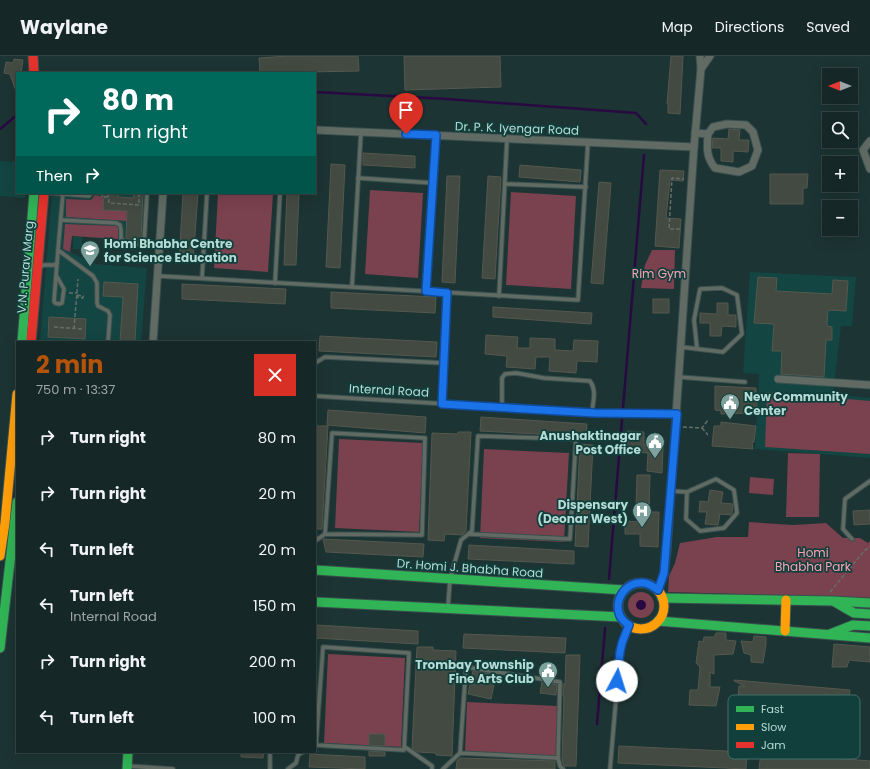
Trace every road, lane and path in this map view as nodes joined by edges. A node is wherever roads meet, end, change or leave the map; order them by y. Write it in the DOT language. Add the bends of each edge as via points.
graph roads {
  1 [pos="33,56"];
  2 [pos="700,56"];
  3 [pos="710,56"];
  4 [pos="701,69"];
  5 [pos="34,72"];
  6 [pos="316,130"];
  7 [pos="361,132"];
  8 [pos="695,133"];
  9 [pos="708,134"];
  10 [pos="436,135"];
  11 [pos="507,138"];
  12 [pos="870,141"];
  13 [pos="588,142"];
  14 [pos="694,147"];
  15 [pos="870,169"];
  16 [pos="358,178"];
  17 [pos="687,179"];
  18 [pos="433,183"];
  19 [pos="506,184"];
  20 [pos="586,187"];
  21 [pos="34,194"];
  22 [pos="44,194"];
  23 [pos="63,194"];
  24 [pos="91,194"];
  25 [pos="102,194"];
  26 [pos="108,194"];
  27 [pos="140,194"];
  28 [pos="147,194"];
  29 [pos="163,194"];
  30 [pos="207,194"];
  31 [pos="280,194"];
  32 [pos="109,197"];
  33 [pos="61,220"];
  34 [pos="683,229"];
  35 [pos="58,250"];
  36 [pos="57,263"];
  37 [pos="37,271"];
  38 [pos="56,275"];
  39 [pos="158,276"];
  40 [pos="202,278"];
  41 [pos="78,279"];
  42 [pos="275,282"];
  43 [pos="352,287"];
  44 [pos="426,291"];
  45 [pos="63,293"];
  46 [pos="447,293"];
  47 [pos="77,295"];
  48 [pos="499,296"];
  49 [pos="54,327"];
  50 [pos="74,329"];
  51 [pos="82,329"];
  52 [pos="22,341"];
  53 [pos="31,341"];
  54 [pos="108,341"];
  55 [pos="153,341"];
  56 [pos="681,347"];
  57 [pos="697,348"];
  58 [pos="316,362"];
  59 [pos="444,363"];
  60 [pos="679,377"];
  61 [pos="778,379"];
  62 [pos="745,382"];
  63 [pos="870,385"];
  64 [pos="316,396"];
  65 [pos="442,404"];
  66 [pos="502,407"];
  67 [pos="592,412"];
  68 [pos="677,414"];
  69 [pos="16,417"];
  70 [pos="708,420"];
  71 [pos="679,427"];
  72 [pos="702,428"];
  73 [pos="708,436"];
  74 [pos="14,462"];
  75 [pos="870,482"];
  76 [pos="671,491"];
  77 [pos="687,492"];
  78 [pos="16,513"];
  79 [pos="2,523"];
  80 [pos="15,524"];
  81 [pos="325,534"];
  82 [pos="469,534"];
  83 [pos="852,539"];
  84 [pos="316,540"];
  85 [pos="870,547"];
  86 [pos="0,553"];
  87 [pos="14,554"];
  88 [pos="0,556"];
  89 [pos="316,570"];
  90 [pos="450,579"];
  91 [pos="8,587"];
  92 [pos="624,590"];
  93 [pos="660,594"];
  94 [pos="786,600"];
  95 [pos="822,601"];
  96 [pos="833,601"];
  97 [pos="316,602"];
  98 [pos="870,603"];
  99 [pos="448,608"];
  100 [pos="870,614"];
  101 [pos="621,617"];
  102 [pos="658,621"];
  103 [pos="629,625"];
  104 [pos="870,626"];
  105 [pos="785,632"];
  106 [pos="827,635"];
  107 [pos="870,638"];
  108 [pos="0,648"];
  109 [pos="316,745"];
  110 [pos="405,747"];
  111 [pos="128,753"];
  112 [pos="270,753"];
  113 [pos="301,753"];
  114 [pos="460,753"];
  115 [pos="558,758"];
  116 [pos="127,767"];
  117 [pos="173,769"];
  118 [pos="270,769"];
  119 [pos="288,769"];
  120 [pos="432,769"];
  121 [pos="444,769"];
  122 [pos="563,769"];
  123 [pos="610,769"];
  1 -- 5 [label="street"];
  2 -- 4 [label="street"];
  3 -- 4 [label="street"];
  4 -- 8 [label="street"];
  6 -- 7 [label="street, Dr. P. K. Iyengar Road"];
  7 -- 10 [label="street, Dr. P. K. Iyengar Road"];
  7 -- 16 [label="lane"];
  8 -- 9 [label="street"];
  8 -- 14 [label="street"];
  9 -- 9 [label="street" via="713,127 727,124 746,125 753,132 758,150 752,166 739,172 715,168 706,152"];
  10 -- 11 [label="street, Dr. P. K. Iyengar Road"];
  10 -- 18 [label="lane"];
  11 -- 13 [label="street, Dr. P. K. Iyengar Road"];
  11 -- 19 [label="lane"];
  12 -- 15 [label="street" via="863,150"];
  13 -- 14 [label="street, Dr. P. K. Iyengar Road"];
  13 -- 20 [label="lane"];
  14 -- 56 [label="street"];
  16 -- 18 [label="lane"];
  16 -- 43 [label="lane"];
  17 -- 34 [label="path" via="672,178 669,229"];
  18 -- 44 [label="lane"];
  19 -- 20 [label="lane"];
  19 -- 48 [label="lane"];
  20 -- 48 [label="lane" via="578,300"];
  21 -- 52 [label="street, V.N. Purav Marg"];
  22 -- 37 [label="street, V.N. Purav Marg"];
  23 -- 24 [label="lane"];
  23 -- 33 [label="lane"];
  25 -- 32 [label="path" via="102,197"];
  26 -- 32 [label="path"];
  27 -- 32 [label="path" via="139,205 109,203"];
  28 -- 33 [label="lane" via="144,243 141,244 125,243 121,239 120,225 116,223"];
  29 -- 39 [label="street"];
  30 -- 40 [label="lane"];
  31 -- 42 [label="lane"];
  33 -- 35 [label="lane"];
  35 -- 36 [label="lane"];
  35 -- 54 [label="lane" via="93,276 97,284 96,303 110,315"];
  36 -- 37 [label="lane" via="43,266"];
  36 -- 38 [label="lane"];
  37 -- 53 [label="street, V.N. Purav Marg"];
  38 -- 45 [label="lane"];
  38 -- 45 [label="lane" via="55,303 62,303"];
  39 -- 40 [label="lane"];
  39 -- 55 [label="street"];
  40 -- 42 [label="lane"];
  41 -- 47 [label="path"];
  42 -- 43 [label="lane"];
  43 -- 44 [label="lane"];
  44 -- 46 [label="lane"];
  45 -- 47 [label="path"];
  46 -- 48 [label="lane"];
  46 -- 59 [label="lane"];
  47 -- 50 [label="path"];
  49 -- 50 [label="path"];
  50 -- 51 [label="path"];
  56 -- 57 [label="lane"];
  56 -- 60 [label="street"];
  57 -- 57 [label="lane" via="694,320 700,289 722,288 737,295 742,334 723,352"];
  58 -- 59 [label="lane" via="325,357"];
  59 -- 65 [label="lane"];
  60 -- 62 [label="lane"];
  60 -- 68 [label="street"];
  61 -- 63 [label="street"];
  64 -- 65 [label="lane, Internal Road"];
  65 -- 66 [label="lane, Internal Road"];
  66 -- 67 [label="lane, Internal Road"];
  66 -- 67 [label="lane" via="502,378 505,374 516,373 590,381 594,386"];
  67 -- 68 [label="lane, Internal Road"];
  68 -- 71 [label="street"];
  69 -- 74 [label="street"];
  70 -- 72 [label="path"];
  71 -- 72 [label="path"];
  71 -- 76 [label="street"];
  72 -- 73 [label="path"];
  74 -- 79 [label="street"];
  75 -- 83 [label="lane" via="845,499 843,529"];
  76 -- 77 [label="lane"];
  76 -- 93 [label="street"];
  77 -- 77 [label="lane" via="716,479 734,490 737,513 724,528 700,531 686,519"];
  78 -- 80 [label="street"];
  79 -- 80 [label="street"];
  79 -- 86 [label="street"];
  80 -- 87 [label="street"];
  81 -- 81 [label="lane" via="332,433 425,438 422,535"];
  81 -- 84 [label="lane"];
  82 -- 82 [label="lane" via="472,531 478,436 576,439 570,539"];
  82 -- 90 [label="lane" via="461,540"];
  85 -- 95 [label="path"];
  86 -- 87 [label="street"];
  86 -- 88 [label="street"];
  87 -- 91 [label="street"];
  89 -- 90 [label="street, Dr. Homi J. Bhabha Road"];
  90 -- 92 [label="street, Dr. Homi J. Bhabha Road"];
  90 -- 99 [label="lane"];
  91 -- 108 [label="street"];
  92 -- 93 [label="street" via="637,583 644,583 652,585"];
  92 -- 101 [label="street" via="618,602"];
  93 -- 94 [label="street"];
  93 -- 102 [label="street" via="664,606"];
  94 -- 95 [label="street"];
  94 -- 105 [label="street"];
  95 -- 96 [label="street"];
  96 -- 98 [label="street"];
  96 -- 100 [label="street" via="854,613"];
  97 -- 99 [label="street"];
  99 -- 101 [label="street"];
  101 -- 103 [label="street"];
  102 -- 103 [label="street" via="644,628"];
  102 -- 105 [label="street"];
  103 -- 123 [label="lane" via="620,652"];
  104 -- 106 [label="street" via="853,625"];
  105 -- 106 [label="street"];
  106 -- 107 [label="street"];
  109 -- 110 [label="lane" via="404,750"];
  109 -- 110 [label="lane" via="323,647 410,653"];
  110 -- 120 [label="lane" via="426,761"];
  111 -- 116 [label="street"];
  112 -- 118 [label="lane"];
  113 -- 119 [label="lane" via="296,763"];
  114 -- 115 [label="lane"];
  114 -- 115 [label="lane" via="466,666 560,682"];
  114 -- 121 [label="lane"];
  115 -- 122 [label="lane"];
  116 -- 117 [label="lane"];
}
